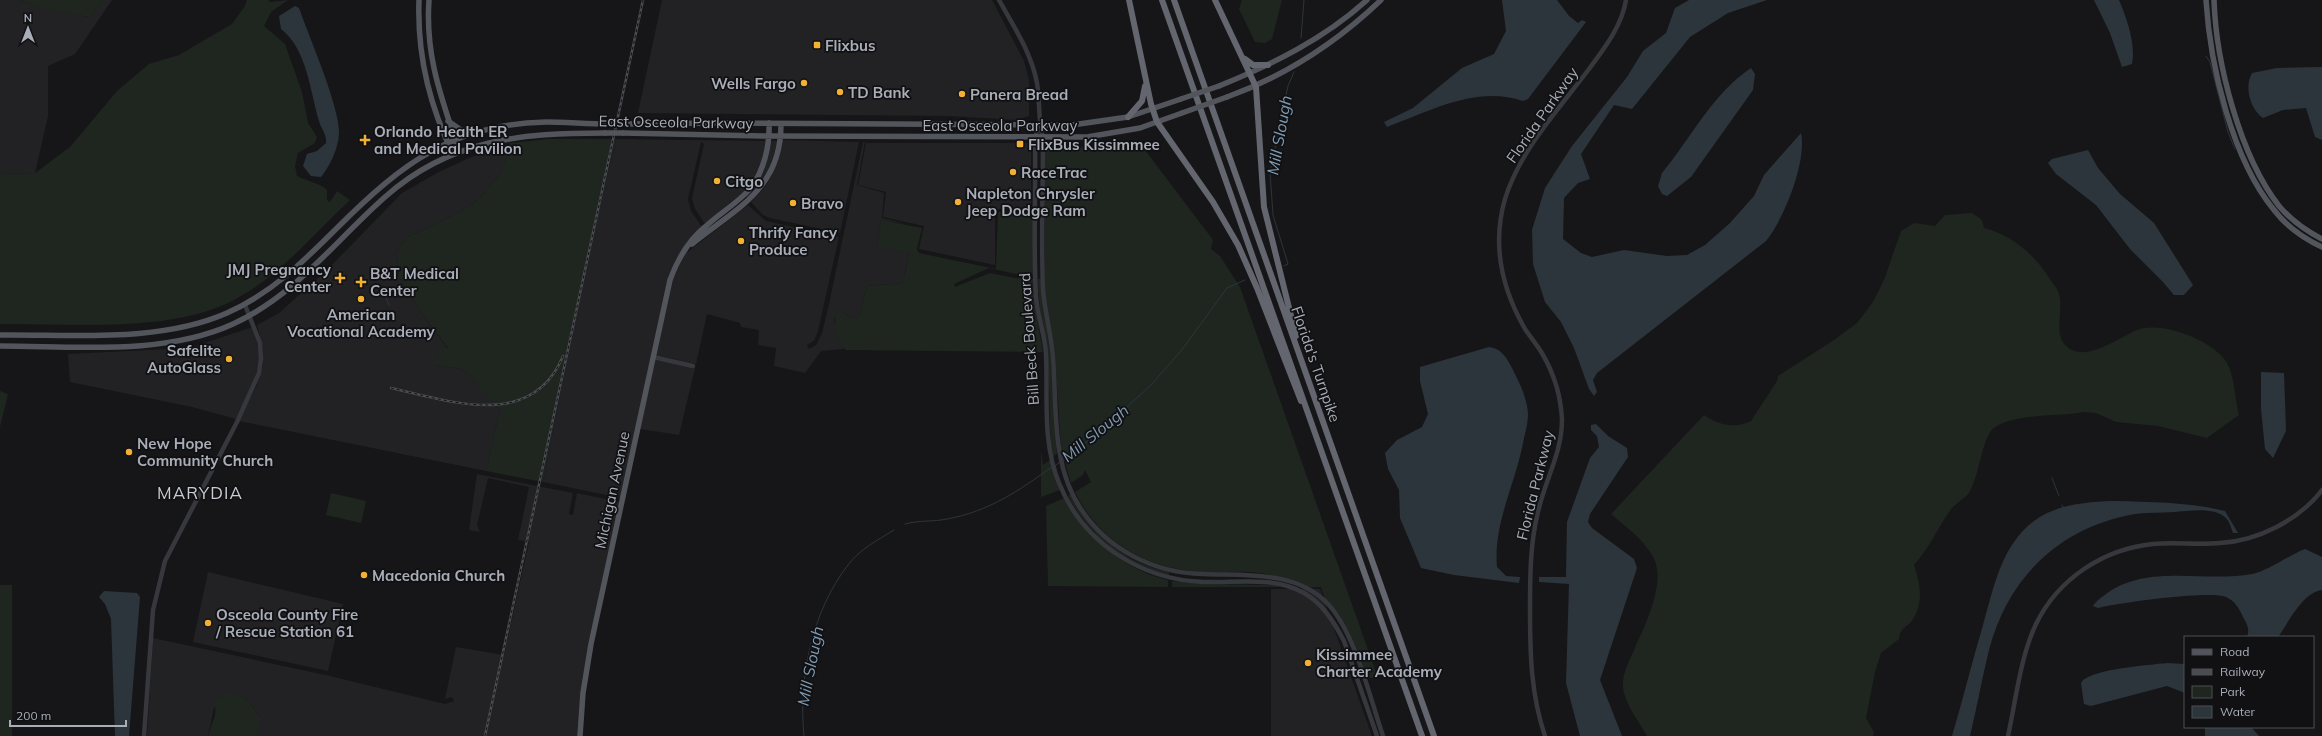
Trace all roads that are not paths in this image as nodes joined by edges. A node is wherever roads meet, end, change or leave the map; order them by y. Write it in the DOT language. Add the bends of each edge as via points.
graph roads {
  1 [pos="419,0"];
  2 [pos="429,0"];
  3 [pos="999,0"];
  4 [pos="1129,0"];
  5 [pos="1162,0"];
  6 [pos="1174,0"];
  7 [pos="1215,0"];
  8 [pos="1367,0"];
  9 [pos="1381,0"];
  10 [pos="1626,0"];
  11 [pos="2206,0"];
  12 [pos="2214,0"];
  13 [pos="1243,57"];
  14 [pos="1268,65"];
  15 [pos="1251,73"];
  16 [pos="1146,79"];
  17 [pos="1256,87"];
  18 [pos="1152,109"];
  19 [pos="1128,117"];
  20 [pos="448,121"];
  21 [pos="1157,122"];
  22 [pos="770,123"];
  23 [pos="781,124"];
  24 [pos="1039,125"];
  25 [pos="478,132"];
  26 [pos="770,136"];
  27 [pos="781,136"];
  28 [pos="1035,138"];
  29 [pos="1043,138"];
  30 [pos="455,140"];
  31 [pos="448,143"];
  32 [pos="459,151"];
  33 [pos="453,154"];
  34 [pos="2322,239"];
  35 [pos="2322,247"];
  36 [pos="684,252"];
  37 [pos="1036,277"];
  38 [pos="1043,277"];
  39 [pos="245,305"];
  40 [pos="250,315"];
  41 [pos="0,335"];
  42 [pos="0,346"];
  43 [pos="653,357"];
  44 [pos="1303,364"];
  45 [pos="693,366"];
  46 [pos="1334,483"];
  47 [pos="2322,490"];
  48 [pos="1172,570"];
  49 [pos="1260,575"];
  50 [pos="1170,578"];
  51 [pos="1260,582"];
  52 [pos="1374,709"];
  53 [pos="1368,711"];
  54 [pos="144,736"];
  55 [pos="580,736"];
  56 [pos="1377,736"];
  57 [pos="1383,736"];
  58 [pos="1422,736"];
  59 [pos="1434,736"];
  60 [pos="1545,736"];
  61 [pos="2008,736"];
  1 -- 31 [label="main road" via="419,36 423,69 436,116"];
  2 -- 20 [label="main road" via="430,54"];
  3 -- 24 [label="street, Bill Beck Boulevard" via="1031,61 1039,97"];
  4 -- 16 [label="highway"];
  5 -- 46 [label="highway, Florida's Turnpike"];
  6 -- 44 [label="highway, Florida's Turnpike"];
  7 -- 13 [label="highway"];
  8 -- 14 [label="main road, East Osceola Parkway" via="1336,26"];
  9 -- 17 [label="main road, East Osceola Parkway" via="1345,33 1285,72"];
  10 -- 60 [label="street, Florida Parkway" via="1618,26 1605,48 1524,157 1513,179 1501,219 1500,261 1510,300 1544,356 1554,380 1562,419 1557,456 1539,508 1530,562 1531,675"];
  11 -- 35 [label="main road" via="2218,80 2245,160 2274,211 2294,230"];
  12 -- 34 [label="main road" via="2225,77 2234,111 2254,162 2280,206 2301,227"];
  13 -- 14 [label="highway" via="1253,64"];
  13 -- 15 [label="highway"];
  14 -- 15 [label="main road, East Osceola Parkway"];
  15 -- 17 [label="highway"];
  15 -- 18 [label="main road, East Osceola Parkway, bridge"];
  16 -- 18 [label="highway"];
  16 -- 19 [label="highway" via="1142,101"];
  17 -- 21 [label="main road, East Osceola Parkway, bridge"];
  17 -- 44 [label="highway" via="1264,207"];
  18 -- 19 [label="main road, East Osceola Parkway"];
  18 -- 21 [label="highway"];
  19 -- 24 [label="main road, East Osceola Parkway" via="1072,125"];
  20 -- 25 [label="main road" via="461,130"];
  20 -- 30 [label="main road"];
  21 -- 29 [label="main road, East Osceola Parkway" via="1130,131 1102,136"];
  21 -- 46 [label="highway" via="1213,202 1241,252"];
  22 -- 23 [label="main road, East Osceola Parkway"];
  22 -- 25 [label="main road, East Osceola Parkway, bridge" via="530,123"];
  22 -- 26 [label="main road, Michigan Avenue"];
  23 -- 24 [label="main road, East Osceola Parkway"];
  23 -- 27 [label="main road, Michigan Avenue"];
  24 -- 28 [label="street, Bill Beck Boulevard"];
  24 -- 29 [label="street, Bill Beck Boulevard"];
  25 -- 30 [label="main road, East Osceola Parkway"];
  26 -- 27 [label="main road, East Osceola Parkway"];
  26 -- 32 [label="main road, East Osceola Parkway, bridge" via="563,133 517,137"];
  26 -- 36 [label="main road, Michigan Avenue" via="762,166 749,189 704,227"];
  27 -- 28 [label="main road, East Osceola Parkway"];
  27 -- 36 [label="main road, Michigan Avenue" via="764,185 748,202"];
  28 -- 29 [label="main road, East Osceola Parkway"];
  28 -- 37 [label="street, Bill Beck Boulevard"];
  29 -- 38 [label="street, Bill Beck Boulevard"];
  30 -- 31 [label="main road, East Osceola Parkway"];
  30 -- 32 [label="main road"];
  31 -- 33 [label="main road"];
  31 -- 39 [label="main road, East Osceola Parkway" via="394,174 302,263"];
  32 -- 33 [label="main road, East Osceola Parkway"];
  33 -- 40 [label="main road, East Osceola Parkway" via="397,187 302,279 280,297"];
  36 -- 43 [label="main road, Michigan Avenue" via="670,280"];
  37 -- 38 [label="street"];
  37 -- 50 [label="street, Bill Beck Boulevard" via="1037,306 1045,349 1047,434 1059,484 1085,525 1111,550 1140,569"];
  38 -- 48 [label="street, Bill Beck Boulevard" via="1053,355 1059,451 1080,508 1119,548 1137,560"];
  39 -- 40 [label="street"];
  39 -- 41 [label="main road, East Osceola Parkway" via="196,324 158,332"];
  40 -- 42 [label="main road, East Osceola Parkway" via="206,334 167,343 133,346"];
  40 -- 54 [label="street" via="261,348 261,364 257,378 165,561 158,586 151,625"];
  43 -- 45 [label="street"];
  43 -- 55 [label="main road, Michigan Avenue" via="591,644 583,693"];
  44 -- 59 [label="highway, Florida's Turnpike"];
  46 -- 58 [label="highway, Florida's Turnpike"];
  47 -- 61 [label="street" via="2316,498 2287,521 2246,539 2219,544 2140,546 2105,557 2078,573 2052,599 2036,625"];
  48 -- 49 [label="street, Bill Beck Boulevard" via="1201,574"];
  48 -- 50 [label="street"];
  49 -- 51 [label="street"];
  49 -- 52 [label="street, Bill Beck Boulevard" via="1296,584 1327,603 1338,617 1351,644"];
  50 -- 51 [label="street, Bill Beck Boulevard" via="1204,582"];
  51 -- 53 [label="street, Bill Beck Boulevard" via="1274,582 1304,593 1326,613 1344,641"];
  52 -- 53 [label="street"];
  52 -- 57 [label="street, Bill Beck Boulevard"];
  53 -- 56 [label="street, Bill Beck Boulevard"];
}
